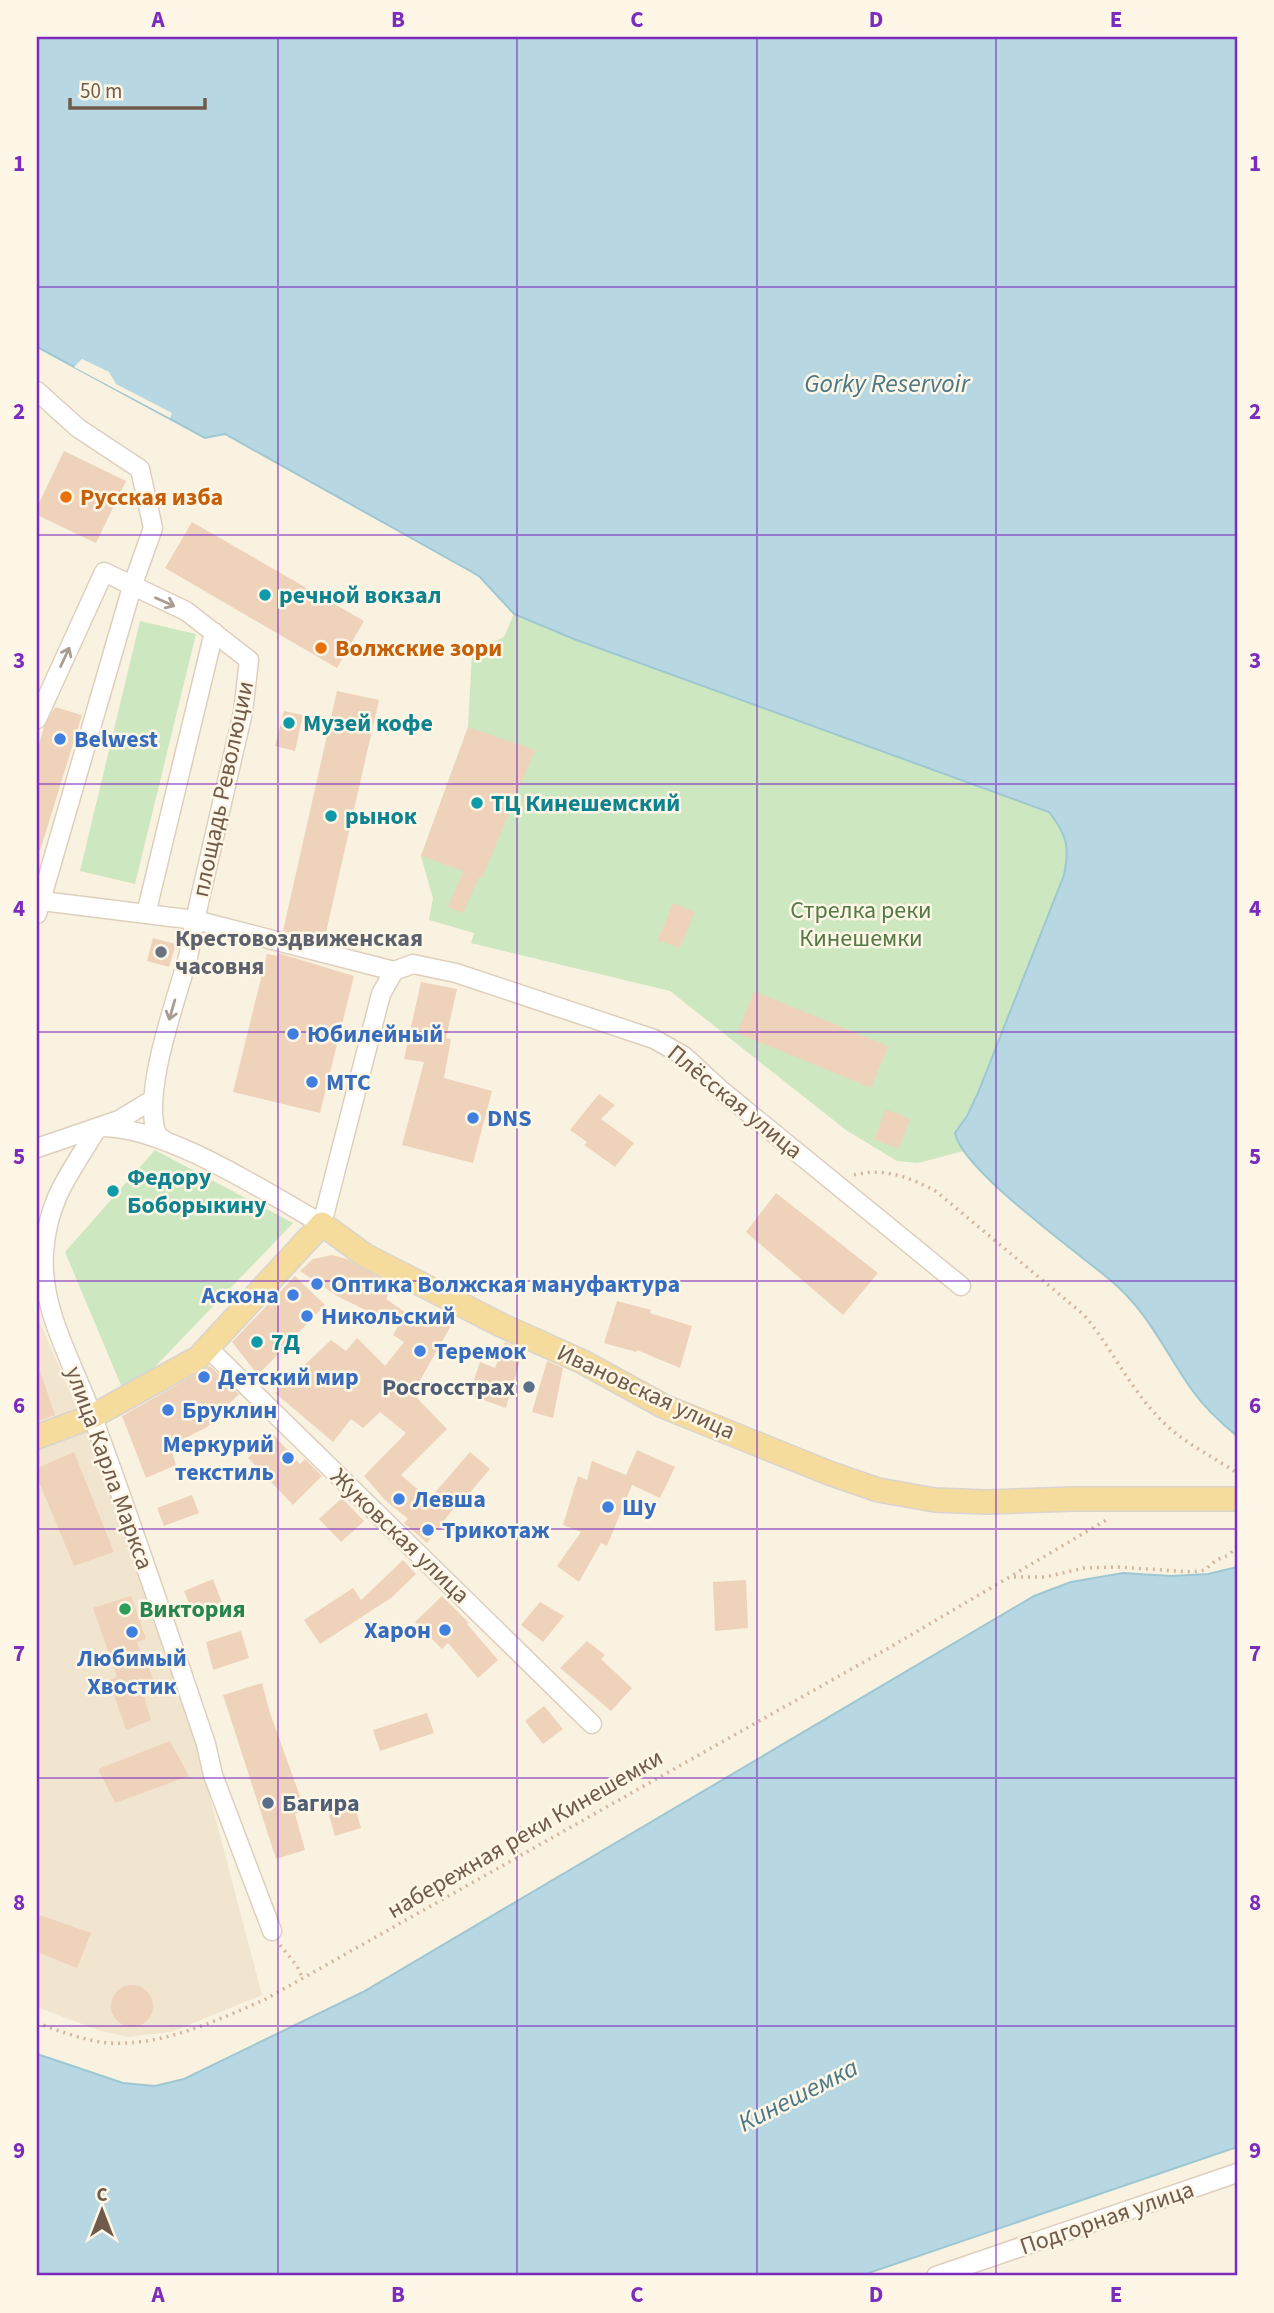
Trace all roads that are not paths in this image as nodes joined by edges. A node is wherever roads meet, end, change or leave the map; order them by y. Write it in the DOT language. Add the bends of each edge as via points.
graph roads {
  1 [pos="37,391"];
  2 [pos="132,587"];
  3 [pos="214,632"];
  4 [pos="37,719"];
  5 [pos="39,908"];
  6 [pos="146,914"];
  7 [pos="195,920"];
  8 [pos="394,971"];
  9 [pos="152,1100"];
  10 [pos="98,1127"];
  11 [pos="167,1142"];
  12 [pos="37,1148"];
  13 [pos="322,1224"];
  14 [pos="961,1286"];
  15 [pos="42,1297"];
  16 [pos="208,1348"];
  17 [pos="93,1416"];
  18 [pos="37,1437"];
  19 [pos="1237,1499"];
  20 [pos="592,1724"];
  21 [pos="272,1931"];
  22 [pos="1237,2173"];
  23 [pos="936,2276"];
  1 -- 2 [label="street" via="78,428 139,469 153,528"];
  2 -- 3 [label="street, площадь Революции, one-way" via="186,611"];
  4 -- 2 [label="street, площадь Революции, one-way" via="104,572"];
  2 -- 5 [label="street"];
  3 -- 6 [label="street, площадь Революции"];
  3 -- 7 [label="street, площадь Революции" via="249,660 243,712"];
  5 -- 6 [label="street, площадь Революции"];
  6 -- 7 [label="street, площадь Революции"];
  7 -- 8 [label="street, площадь Революции"];
  7 -- 9 [label="street, площадь Революции, one-way"];
  8 -- 13 [label="street" via="382,994"];
  8 -- 14 [label="street, Плёсская улица" via="413,964 456,973 654,1039 684,1056"];
  9 -- 10 [label="street"];
  9 -- 11 [label="street" via="156,1132"];
  10 -- 11 [label="street, Ивановская улица" via="130,1130"];
  10 -- 12 [label="street"];
  10 -- 15 [label="street, улица Карла Маркса" via="53,1206"];
  11 -- 13 [label="street, Ивановская улица" via="235,1174"];
  13 -- 16 [label="main road"];
  13 -- 19 [label="main road, Ивановская улица" via="366,1256 663,1406 878,1490 935,1500 986,1502"];
  15 -- 17 [label="street, улица Карла Маркса"];
  16 -- 17 [label="main road" via="198,1359"];
  16 -- 20 [label="street, Жуковская улица"];
  17 -- 18 [label="main road"];
  17 -- 21 [label="street, улица Карла Маркса" via="214,1775"];
  22 -- 23 [label="street, Подгорная улица"];
}
